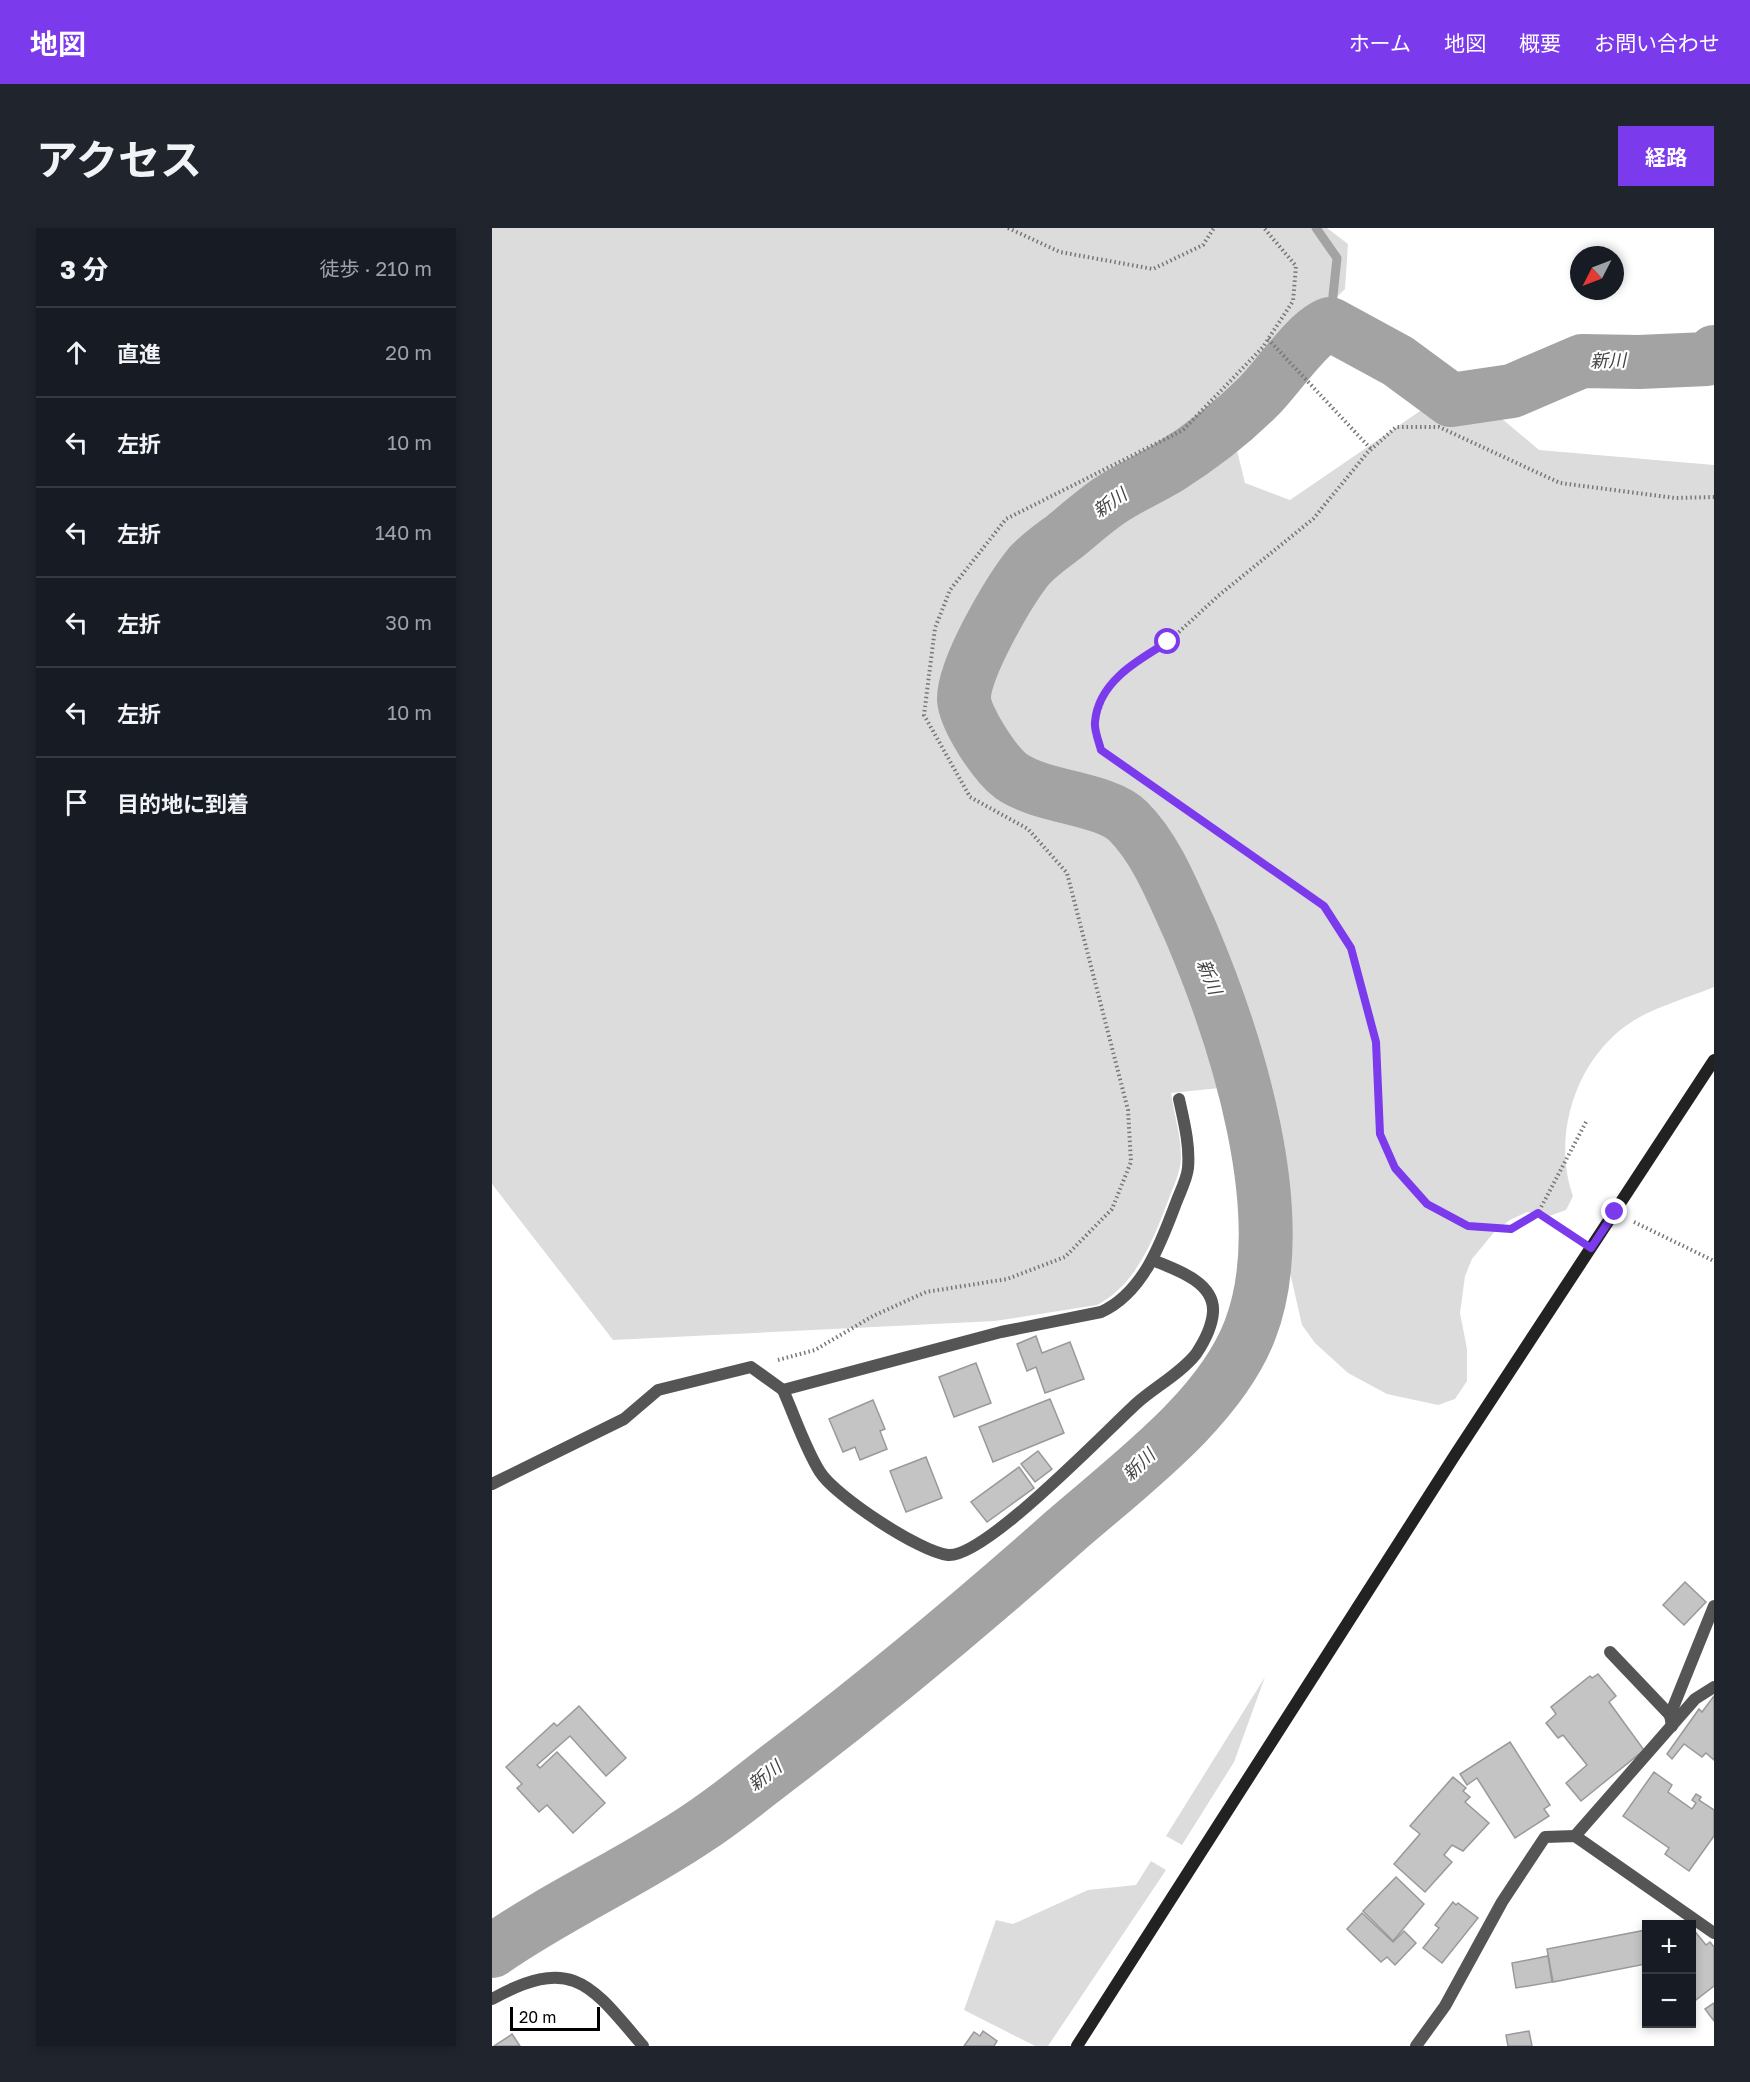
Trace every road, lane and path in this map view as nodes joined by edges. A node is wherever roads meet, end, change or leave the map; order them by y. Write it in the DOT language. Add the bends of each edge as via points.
graph roads {
  1 [pos="1008,228"];
  2 [pos="1214,228"];
  3 [pos="1264,228"];
  4 [pos="1268,339"];
  5 [pos="1371,448"];
  6 [pos="1714,496"];
  7 [pos="1714,1060"];
  8 [pos="1179,1099"];
  9 [pos="1586,1122"];
  10 [pos="1615,1212"];
  11 [pos="1538,1213"];
  12 [pos="1591,1248"];
  13 [pos="1152,1260"];
  14 [pos="1714,1261"];
  15 [pos="751,1367"];
  16 [pos="783,1390"];
  17 [pos="492,1484"];
  18 [pos="1714,1606"];
  19 [pos="1610,1652"];
  20 [pos="1714,1687"];
  21 [pos="1671,1721"];
  22 [pos="1575,1836"];
  23 [pos="1714,1933"];
  24 [pos="492,1999"];
  25 [pos="644,2046"];
  26 [pos="1077,2046"];
  27 [pos="1416,2046"];
  1 -- 2 [label="path" via="1060,252 1153,269 1203,245"];
  3 -- 4 [label="path" via="1296,266 1293,301"];
  4 -- 5 [label="path"];
  4 -- 15 [label="path" via="1183,430 1006,519 950,590 935,628 924,715 970,796 1028,829 1067,873 1128,1110 1131,1161 1112,1209 1065,1257 1007,1279 926,1292 873,1316 815,1350"];
  5 -- 6 [label="path" via="1396,427 1439,427 1560,483 1675,498"];
  5 -- 11 [label="path" via="1313,519 1168,642 1128,666 1106,692 1095,722 1101,750 1324,906 1351,948 1376,1042 1380,1134 1395,1168 1427,1204 1468,1226 1511,1229"];
  7 -- 10 [label="street"];
  8 -- 13 [label="street" via="1187,1137 1188,1170"];
  9 -- 11 [label="path"];
  10 -- 12 [label="street"];
  10 -- 14 [label="path"];
  11 -- 12 [label="path"];
  12 -- 26 [label="street"];
  13 -- 16 [label="street" via="1112,1307 1101,1311 1001,1332"];
  13 -- 16 [label="street" via="1187,1274 1207,1290 1214,1310 1210,1329 1195,1355 988,1538 950,1555 915,1545 834,1488 820,1473"];
  15 -- 16 [label="street"];
  15 -- 17 [label="street" via="658,1390 624,1419"];
  18 -- 21 [label="street"];
  19 -- 21 [label="street"];
  20 -- 21 [label="street"];
  21 -- 22 [label="street"];
  22 -- 23 [label="street"];
  22 -- 27 [label="street" via="1545,1837 1502,1902 1446,2006"];
  24 -- 25 [label="street" via="518,1984 550,1976 573,1980 609,2006"];
}
